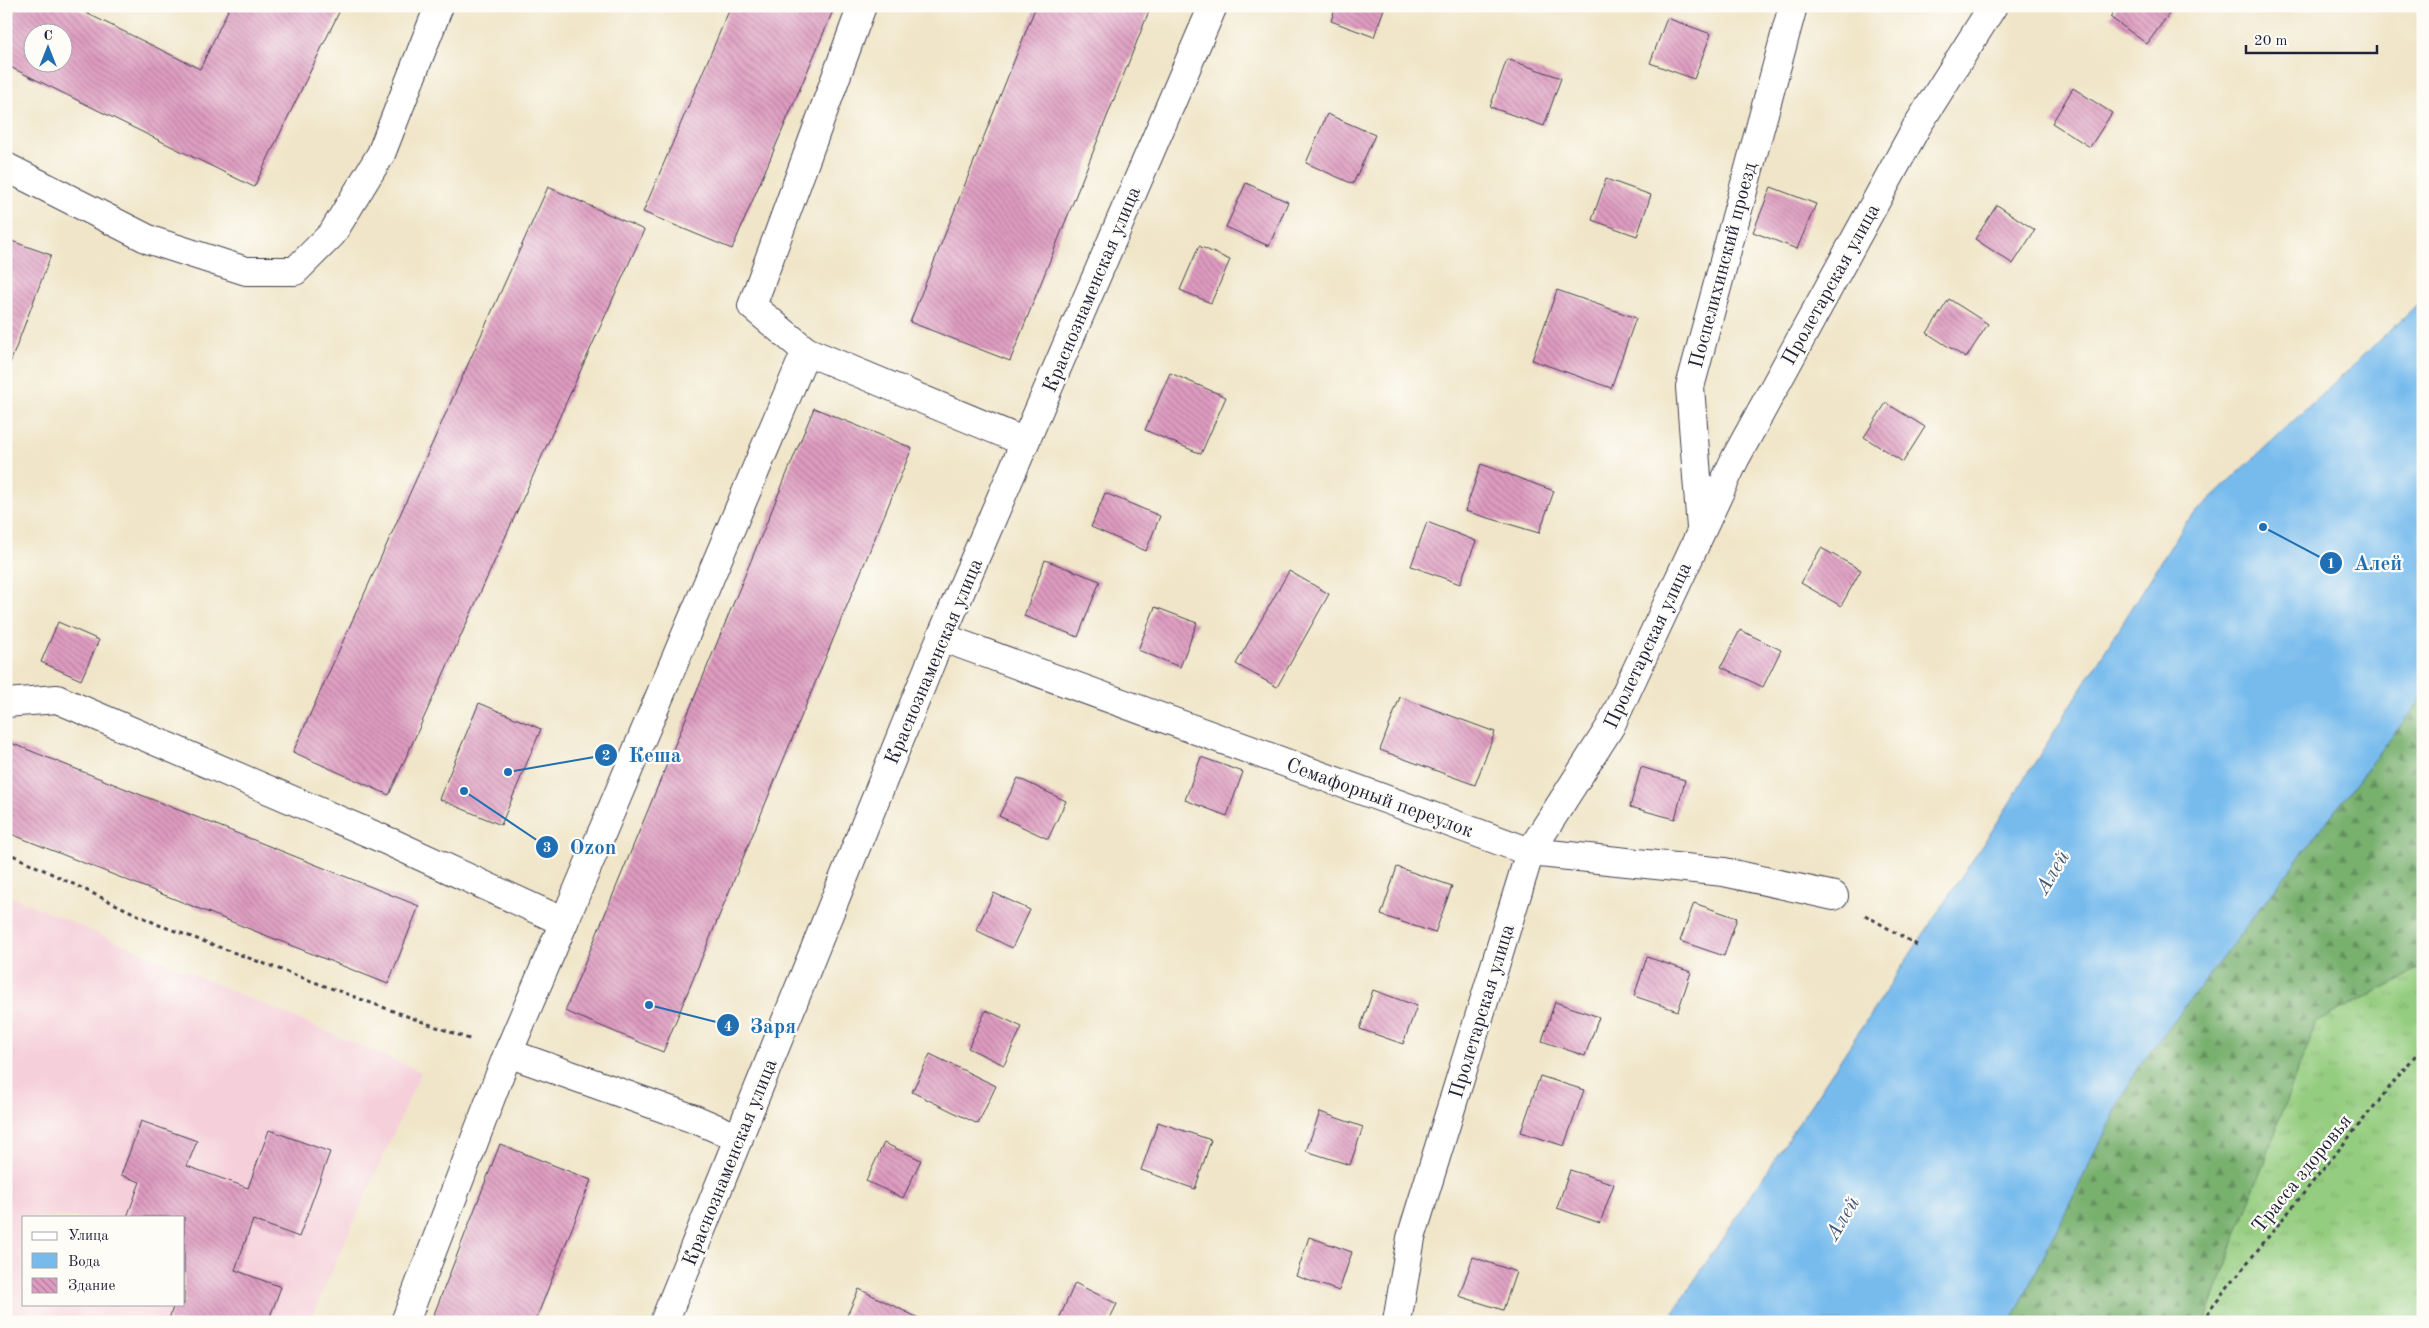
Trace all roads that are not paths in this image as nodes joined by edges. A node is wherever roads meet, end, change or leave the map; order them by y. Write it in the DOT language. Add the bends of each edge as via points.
graph roads {
  1 [pos="439,6"];
  2 [pos="862,6"];
  3 [pos="1213,6"];
  4 [pos="1793,6"];
  5 [pos="1993,6"];
  6 [pos="6,168"];
  7 [pos="806,351"];
  8 [pos="1025,442"];
  9 [pos="1701,529"];
  10 [pos="941,637"];
  11 [pos="6,703"];
  12 [pos="1530,852"];
  13 [pos="1834,896"];
  14 [pos="564,922"];
  15 [pos="508,1053"];
  16 [pos="739,1138"];
  17 [pos="405,1322"];
  18 [pos="664,1322"];
  19 [pos="1397,1322"];
  1 -- 6 [label="street" via="381,154 332,234 295,271 246,271 150,240"];
  2 -- 7 [label="street" via="752,306"];
  3 -- 8 [label="street, Краснознаменская улица"];
  4 -- 9 [label="street, Поспелихинский проезд" via="1690,387"];
  5 -- 9 [label="street, Пролетарская улица" via="1917,126 1735,459"];
  7 -- 8 [label="street"];
  7 -- 14 [label="street"];
  8 -- 10 [label="street, Краснознаменская улица"];
  9 -- 12 [label="street, Пролетарская улица" via="1610,727"];
  10 -- 12 [label="street, Семафорный переулок"];
  10 -- 16 [label="street, Краснознаменская улица"];
  11 -- 14 [label="street" via="57,699 390,842"];
  12 -- 13 [label="street, Семафорный переулок" via="1724,872"];
  12 -- 19 [label="street, Пролетарская улица" via="1411,1238"];
  14 -- 15 [label="street"];
  15 -- 16 [label="street"];
  15 -- 17 [label="street"];
  16 -- 18 [label="street, Краснознаменская улица"];
}
